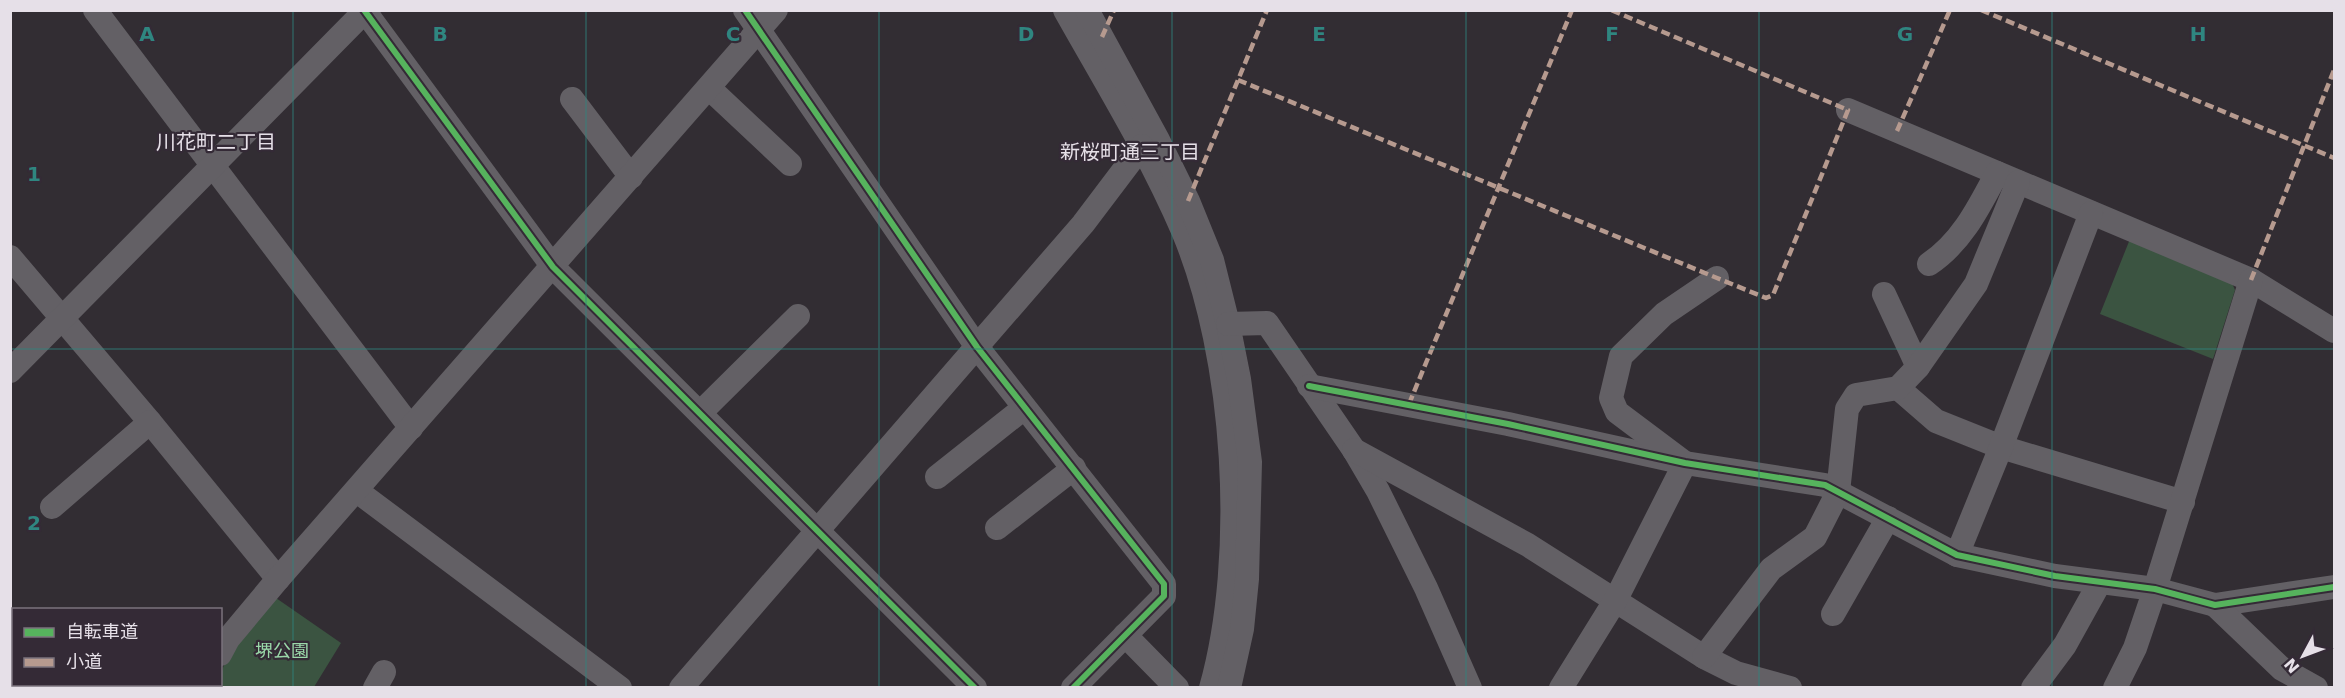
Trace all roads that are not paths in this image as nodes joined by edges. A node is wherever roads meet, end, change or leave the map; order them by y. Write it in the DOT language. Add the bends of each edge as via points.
graph roads {
  1 [pos="95,10"];
  2 [pos="745,10"];
  3 [pos="776,10"];
  4 [pos="1065,10"];
  5 [pos="1087,10"];
  6 [pos="365,11"];
  7 [pos="759,31"];
  8 [pos="709,88"];
  9 [pos="572,99"];
  10 [pos="1848,110"];
  11 [pos="1142,146"];
  12 [pos="790,164"];
  13 [pos="213,168"];
  14 [pos="630,177"];
  15 [pos="2008,177"];
  16 [pos="2091,213"];
  17 [pos="10,257"];
  18 [pos="1929,264"];
  19 [pos="553,267"];
  20 [pos="1717,278"];
  21 [pos="2251,280"];
  22 [pos="1884,294"];
  23 [pos="798,316"];
  24 [pos="63,320"];
  25 [pos="1228,324"];
  26 [pos="2334,330"];
  27 [pos="977,347"];
  28 [pos="1918,367"];
  29 [pos="10,371"];
  30 [pos="1309,386"];
  31 [pos="1899,388"];
  32 [pos="1024,408"];
  33 [pos="700,413"];
  34 [pos="150,422"];
  35 [pos="411,428"];
  36 [pos="2001,447"];
  37 [pos="1354,450"];
  38 [pos="1685,463"];
  39 [pos="1074,468"];
  40 [pos="937,477"];
  41 [pos="357,491"];
  42 [pos="1838,492"];
  43 [pos="2182,502"];
  44 [pos="52,507"];
  45 [pos="1888,518"];
  46 [pos="997,528"];
  47 [pos="818,531"];
  48 [pos="1957,555"];
  49 [pos="278,579"];
  50 [pos="2100,582"];
  51 [pos="2334,587"];
  52 [pos="2155,590"];
  53 [pos="1615,601"];
  54 [pos="2215,606"];
  55 [pos="1833,614"];
  56 [pos="1125,635"];
  57 [pos="222,650"];
  58 [pos="1704,657"];
  59 [pos="620,687"];
  60 [pos="681,687"];
  61 [pos="975,687"];
  62 [pos="1072,687"];
  63 [pos="1177,687"];
  64 [pos="1211,687"];
  65 [pos="1229,687"];
  66 [pos="1470,687"];
  67 [pos="1561,687"];
  68 [pos="1790,687"];
  69 [pos="2033,687"];
  70 [pos="2115,687"];
  71 [pos="2316,687"];
  1 -- 13 [label="street"];
  2 -- 7 [label="street"];
  3 -- 7 [label="street"];
  4 -- 11 [label="street"];
  5 -- 25 [label="street" via="1188,201 1212,260"];
  6 -- 13 [label="street"];
  6 -- 19 [label="street"];
  7 -- 8 [label="street"];
  7 -- 27 [label="street"];
  8 -- 12 [label="street"];
  8 -- 14 [label="street"];
  9 -- 14 [label="street"];
  10 -- 15 [label="street"];
  11 -- 27 [label="street" via="1083,224"];
  11 -- 64 [label="street" via="1183,232 1206,299 1227,417 1232,468 1231,552 1222,638"];
  13 -- 24 [label="street"];
  13 -- 35 [label="street"];
  14 -- 19 [label="street"];
  15 -- 16 [label="street"];
  15 -- 18 [label="street" via="1957,240"];
  15 -- 28 [label="street" via="1976,284"];
  16 -- 21 [label="street"];
  16 -- 36 [label="street"];
  17 -- 24 [label="street"];
  19 -- 33 [label="street"];
  19 -- 35 [label="street"];
  20 -- 38 [label="street" via="1664,314 1621,356 1611,398 1617,412"];
  21 -- 26 [label="street"];
  21 -- 43 [label="street"];
  22 -- 28 [label="street"];
  23 -- 33 [label="street"];
  24 -- 29 [label="street"];
  24 -- 34 [label="street"];
  25 -- 30 [label="street" via="1267,323"];
  25 -- 65 [label="street" via="1250,462 1247,579 1242,629"];
  27 -- 32 [label="street"];
  27 -- 47 [label="street"];
  28 -- 31 [label="street"];
  30 -- 37 [label="street"];
  30 -- 38 [label="street"];
  31 -- 36 [label="street" via="1936,421"];
  31 -- 42 [label="street" via="1857,395 1847,409"];
  32 -- 39 [label="street"];
  32 -- 40 [label="street"];
  33 -- 47 [label="street"];
  34 -- 44 [label="street"];
  34 -- 49 [label="street"];
  35 -- 41 [label="street"];
  36 -- 43 [label="street"];
  36 -- 48 [label="street"];
  37 -- 53 [label="street" via="1528,545"];
  37 -- 66 [label="street" via="1426,588"];
  38 -- 42 [label="street" via="1825,484"];
  38 -- 53 [label="street"];
  39 -- 46 [label="street"];
  39 -- 56 [label="street" via="1164,584 1164,596"];
  41 -- 49 [label="street"];
  41 -- 59 [label="street"];
  42 -- 45 [label="street"];
  42 -- 58 [label="street" via="1815,537 1772,568"];
  43 -- 52 [label="street"];
  45 -- 48 [label="street"];
  45 -- 55 [label="street"];
  47 -- 60 [label="street"];
  47 -- 61 [label="street"];
  48 -- 50 [label="street"];
  49 -- 57 [label="street"];
  50 -- 52 [label="street"];
  50 -- 69 [label="street" via="2065,645"];
  51 -- 54 [label="street"];
  52 -- 54 [label="street"];
  52 -- 70 [label="street" via="2135,648"];
  53 -- 58 [label="street"];
  53 -- 67 [label="street"];
  54 -- 71 [label="street" via="2282,669"];
  56 -- 62 [label="street"];
  56 -- 63 [label="street"];
  58 -- 68 [label="street" via="1736,673"];
}
